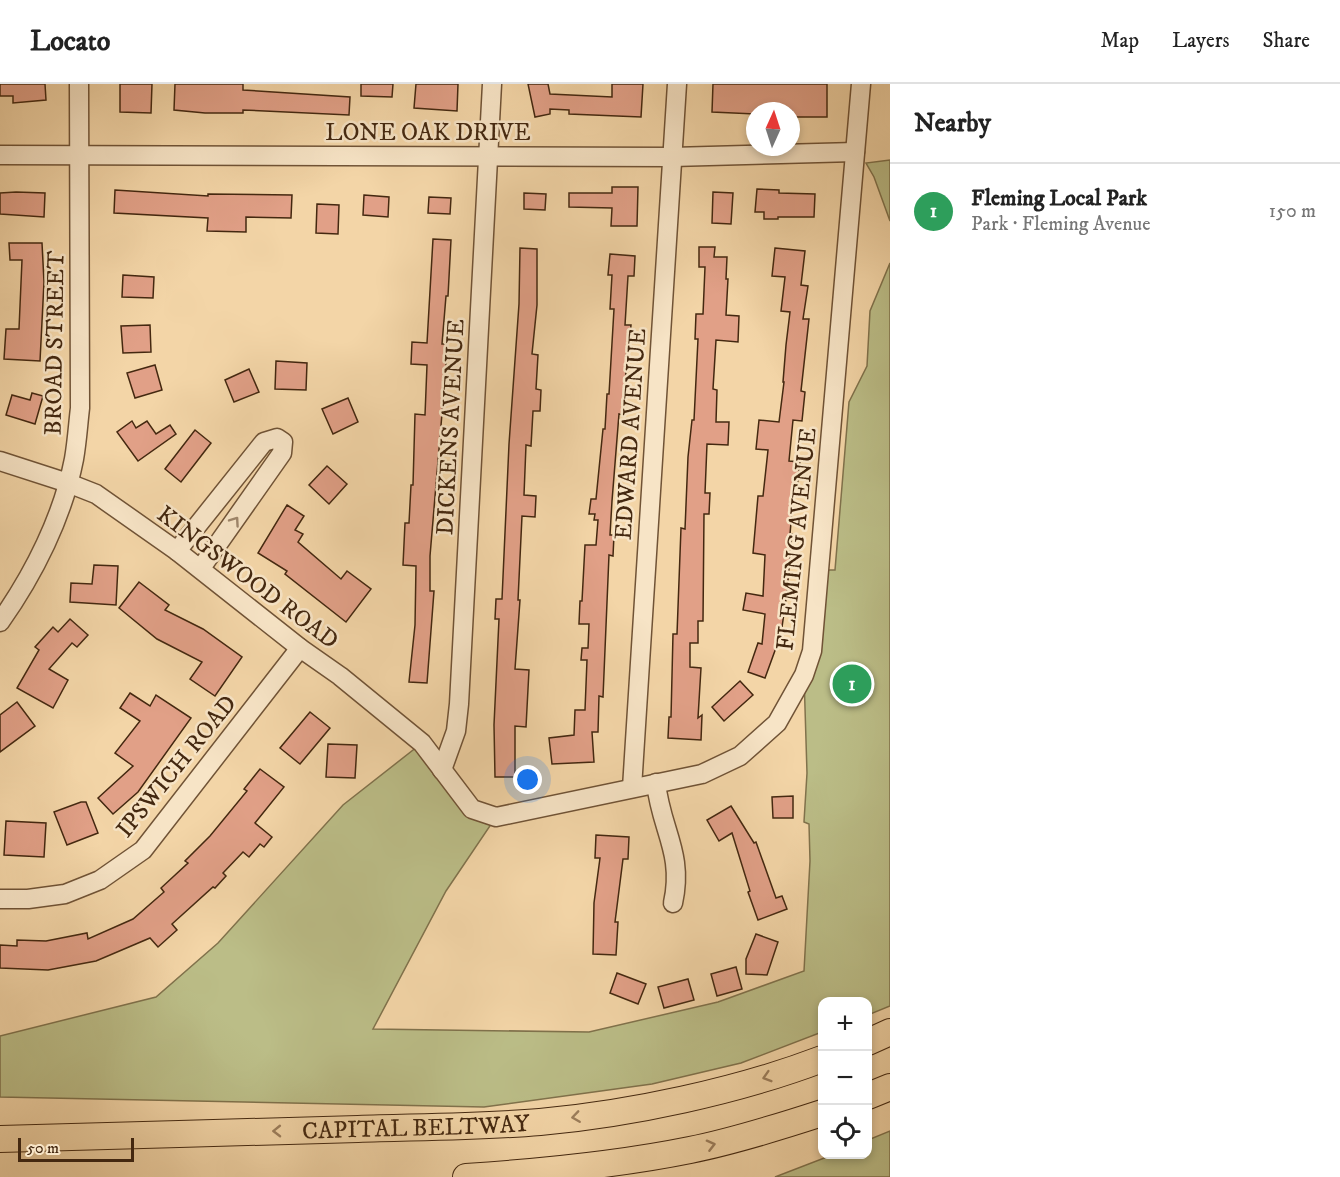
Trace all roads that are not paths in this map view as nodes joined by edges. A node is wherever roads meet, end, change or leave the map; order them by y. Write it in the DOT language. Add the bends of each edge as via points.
graph roads {
  1 [pos="79,84"];
  2 [pos="492,84"];
  3 [pos="677,84"];
  4 [pos="861,84"];
  5 [pos="855,152"];
  6 [pos="0,155"];
  7 [pos="81,155"];
  8 [pos="488,156"];
  9 [pos="672,158"];
  10 [pos="0,462"];
  11 [pos="68,483"];
  12 [pos="177,551"];
  13 [pos="201,568"];
  14 [pos="0,622"];
  15 [pos="300,648"];
  16 [pos="442,770"];
  17 [pos="656,783"];
  18 [pos="632,788"];
  19 [pos="0,898"];
  20 [pos="673,903"];
  21 [pos="890,1032"];
  22 [pos="872,1040"];
  23 [pos="818,1060"];
  24 [pos="890,1087"];
  25 [pos="872,1094"];
  26 [pos="818,1114"];
  27 [pos="0,1132"];
  28 [pos="104,1136"];
  29 [pos="0,1139"];
  30 [pos="466,1177"];
  1 -- 7 [label="street, BROAD STREET"];
  2 -- 8 [label="street, DICKENS AVENUE"];
  3 -- 9 [label="street, EDWARD AVENUE"];
  4 -- 5 [label="street, FLEMING AVENUE"];
  5 -- 9 [label="street, LONE OAK DRIVE"];
  5 -- 17 [label="street, FLEMING AVENUE" via="812,651 804,675 777,723 740,756 702,774"];
  6 -- 7 [label="street, LONE OAK DRIVE"];
  7 -- 8 [label="street, LONE OAK DRIVE"];
  7 -- 11 [label="street, BROAD STREET" via="80,408"];
  8 -- 9 [label="street, LONE OAK DRIVE"];
  8 -- 16 [label="street, DICKENS AVENUE" via="459,704 456,731"];
  9 -- 18 [label="street, EDWARD AVENUE"];
  10 -- 11 [label="street, KINGSWOOD ROAD"];
  11 -- 12 [label="street, KINGSWOOD ROAD" via="96,494"];
  11 -- 14 [label="street, BROAD STREET" via="53,527 18,597"];
  12 -- 13 [label="street, KINGSWOOD ROAD"];
  13 -- 12 [label="street, one-way" via="282,453 284,442 277,438 264,442"];
  13 -- 15 [label="street, KINGSWOOD ROAD"];
  15 -- 16 [label="street, KINGSWOOD ROAD" via="422,743"];
  15 -- 19 [label="street, IPSWICH ROAD" via="143,850 100,880 65,894"];
  16 -- 18 [label="street, FLEMING AVENUE" via="472,809 496,817"];
  17 -- 18 [label="street, FLEMING AVENUE"];
  17 -- 20 [label="street" via="676,864"];
  21 -- 22 [label="highway"];
  23 -- 28 [label="highway, CAPITAL BELTWAY, one-way" via="681,1099 540,1122"];
  24 -- 25 [label="highway"];
  30 -- 26 [label="highway, one-way" via="546,1172 691,1150"];
  27 -- 28 [label="highway"];
  28 -- 29 [label="highway, CAPITAL BELTWAY"];
}
